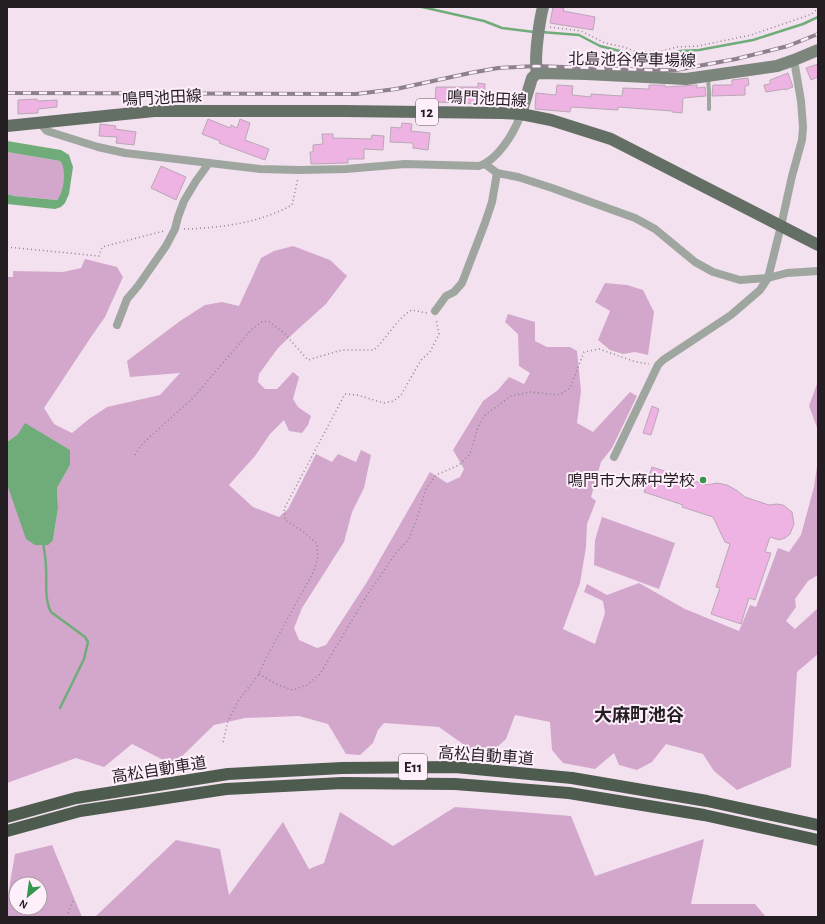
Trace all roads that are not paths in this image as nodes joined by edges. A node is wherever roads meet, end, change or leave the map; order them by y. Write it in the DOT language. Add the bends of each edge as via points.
graph roads {
  1 [pos="542,7"];
  2 [pos="818,50"];
  3 [pos="794,60"];
  4 [pos="537,73"];
  5 [pos="707,76"];
  6 [pos="709,109"];
  7 [pos="521,114"];
  8 [pos="40,123"];
  9 [pos="7,126"];
  10 [pos="209,163"];
  11 [pos="485,164"];
  12 [pos="496,173"];
  13 [pos="781,226"];
  14 [pos="818,245"];
  15 [pos="818,271"];
  16 [pos="768,278"];
  17 [pos="435,311"];
  18 [pos="117,325"];
  19 [pos="614,457"];
  20 [pos="7,817"];
  21 [pos="818,825"];
  22 [pos="7,831"];
  23 [pos="818,840"];
  1 -- 4 [label="main road"];
  2 -- 3 [label="main road, 北島池谷停車場線"];
  3 -- 5 [label="main road, 北島池谷停車場線" via="777,66"];
  3 -- 13 [label="street" via="801,101 802,140"];
  4 -- 5 [label="main road, 北島池谷停車場線" via="686,79"];
  4 -- 7 [label="main road" via="532,78"];
  5 -- 6 [label="lane" via="710,92"];
  7 -- 8 [label="main road, 鳴門池田線 / 12" via="154,111"];
  7 -- 11 [label="street" via="511,135 492,160"];
  7 -- 13 [label="main road, 鳴門池田線 / 12" via="551,120 611,139"];
  8 -- 9 [label="main road, 鳴門池田線 / 12"];
  8 -- 10 [label="street" via="47,131 98,147"];
  10 -- 11 [label="street" via="260,169 300,170 405,164 467,167"];
  10 -- 18 [label="street" via="184,201 175,229 166,246 127,299"];
  11 -- 12 [label="street"];
  12 -- 16 [label="street" via="546,185 635,218 655,229 695,262 713,272 740,280"];
  12 -- 17 [label="street" via="492,202 462,283 446,296"];
  13 -- 14 [label="main road, 鳴門池田線 / 12"];
  13 -- 16 [label="street"];
  15 -- 16 [label="street" via="787,273"];
  16 -- 19 [label="street" via="760,290 731,315 658,365"];
  20 -- 21 [label="highway, 高松自動車道 / E11" via="76,798 228,774 342,768 455,767 572,778 707,801"];
  22 -- 23 [label="highway, 高松自動車道 / E11" via="80,811 226,789 342,783 447,784 576,794 704,814"];
}
